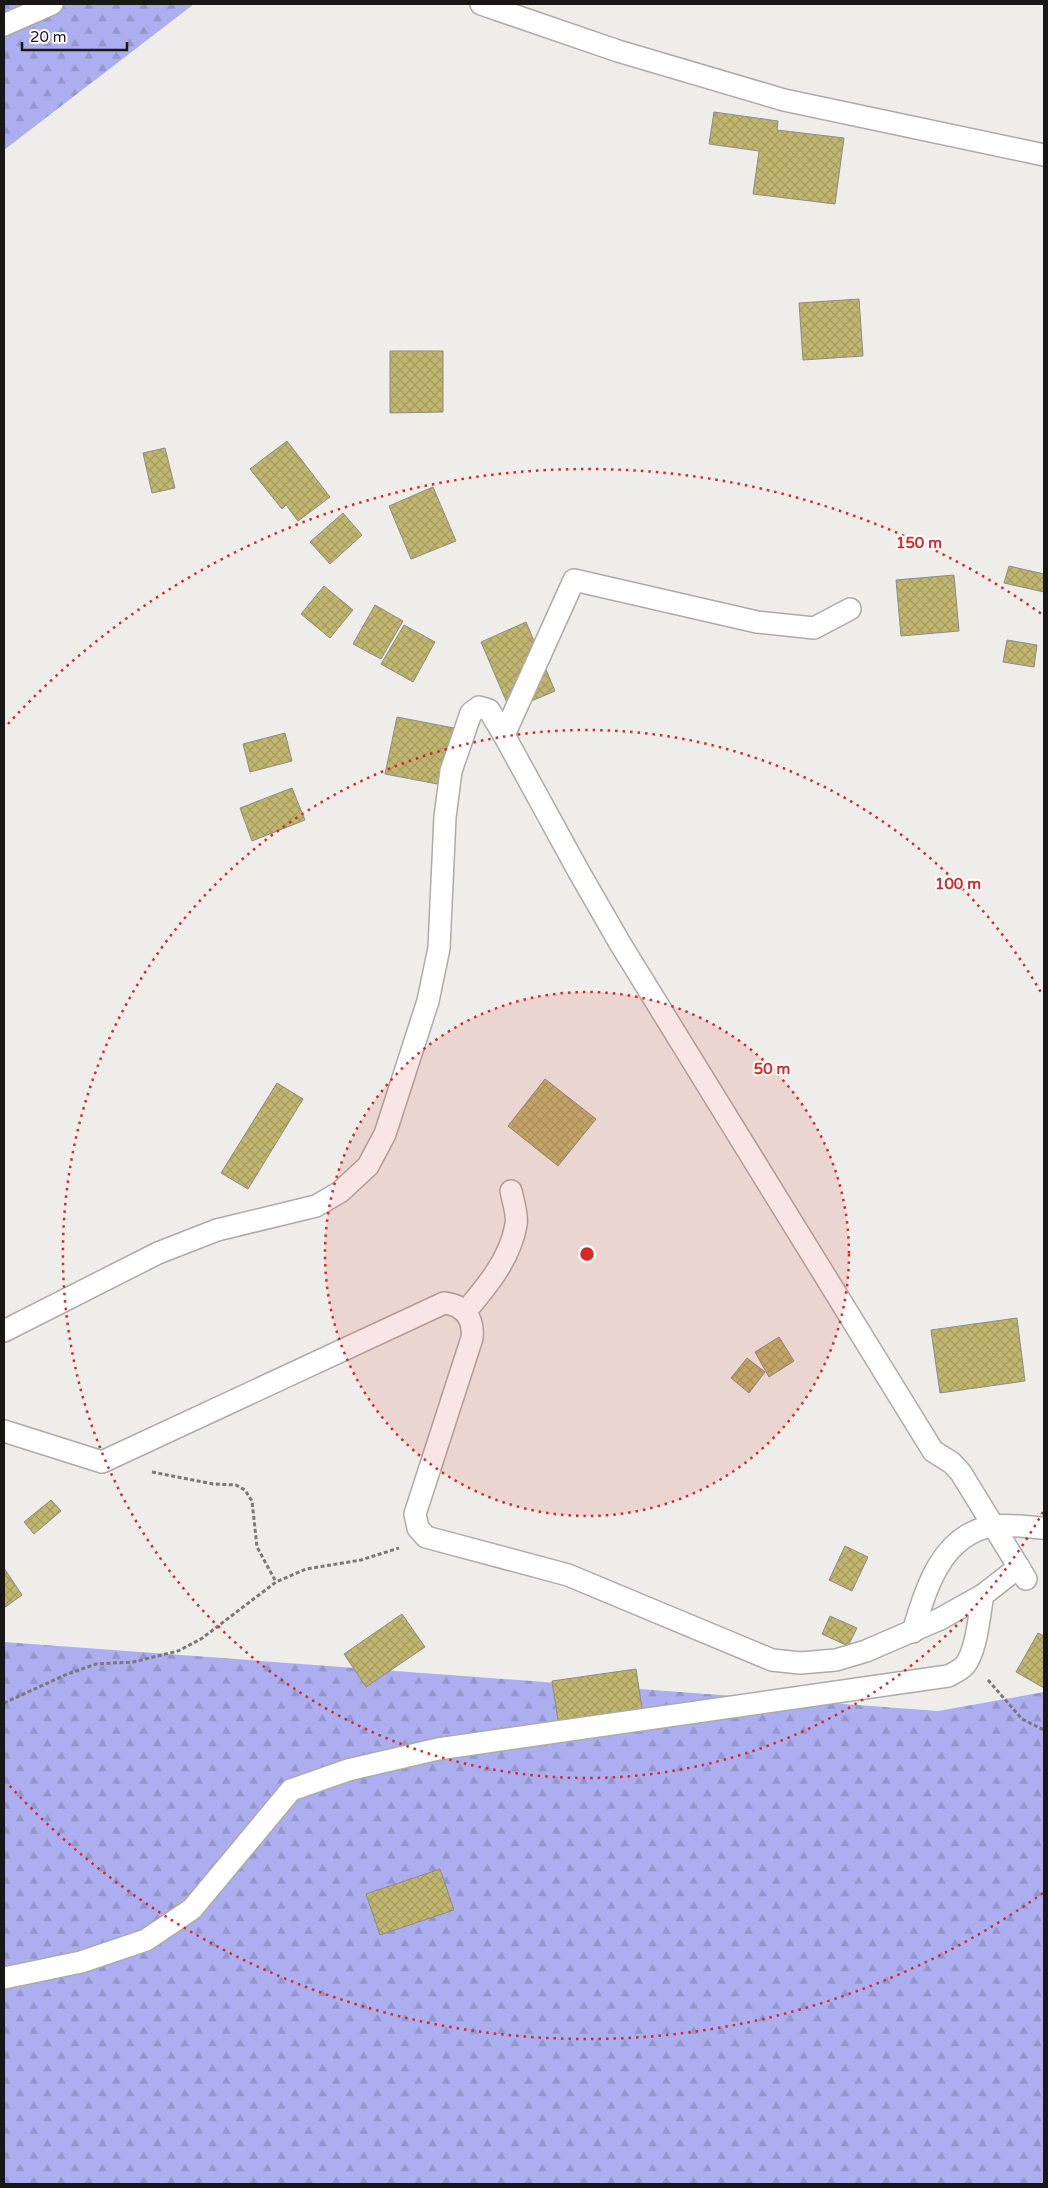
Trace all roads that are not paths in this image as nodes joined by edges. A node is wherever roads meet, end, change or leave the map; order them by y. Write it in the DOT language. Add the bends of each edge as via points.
graph roads {
  1 [pos="52,4"];
  2 [pos="481,4"];
  3 [pos="4,26"];
  4 [pos="1044,155"];
  5 [pos="850,609"];
  6 [pos="504,735"];
  7 [pos="511,1191"];
  8 [pos="466,1311"];
  9 [pos="4,1332"];
  10 [pos="4,1431"];
  11 [pos="994,1526"];
  12 [pos="1043,1528"];
  13 [pos="983,1595"];
  14 [pos="913,1632"];
  15 [pos="4,1978"];
  1 -- 3 [label="lane"];
  2 -- 4 [label="lane" via="618,51 784,100"];
  5 -- 6 [label="lane" via="814,628 804,627 757,622 574,580"];
  6 -- 9 [label="lane" via="485,707 479,706 471,713 450,780 445,817 439,948 428,1001 385,1134 368,1166 340,1192 316,1206 217,1230 158,1252"];
  6 -- 11 [label="lane" via="621,945 933,1451 958,1469"];
  7 -- 8 [label="lane" via="517,1223 511,1243 492,1280"];
  8 -- 10 [label="lane" via="444,1303 102,1462"];
  8 -- 14 [label="lane" via="473,1328 472,1338 415,1514 418,1528 426,1537 568,1576 772,1660 800,1663 836,1660"];
  11 -- 12 [label="lane"];
  11 -- 13 [label="lane" via="1022,1573"];
  11 -- 14 [label="lane" via="957,1541 942,1558 921,1603"];
  13 -- 14 [label="lane"];
  13 -- 15 [label="lane" via="968,1660 957,1672 940,1678 438,1749 348,1770 291,1790 192,1909 146,1940 81,1962"];
}
